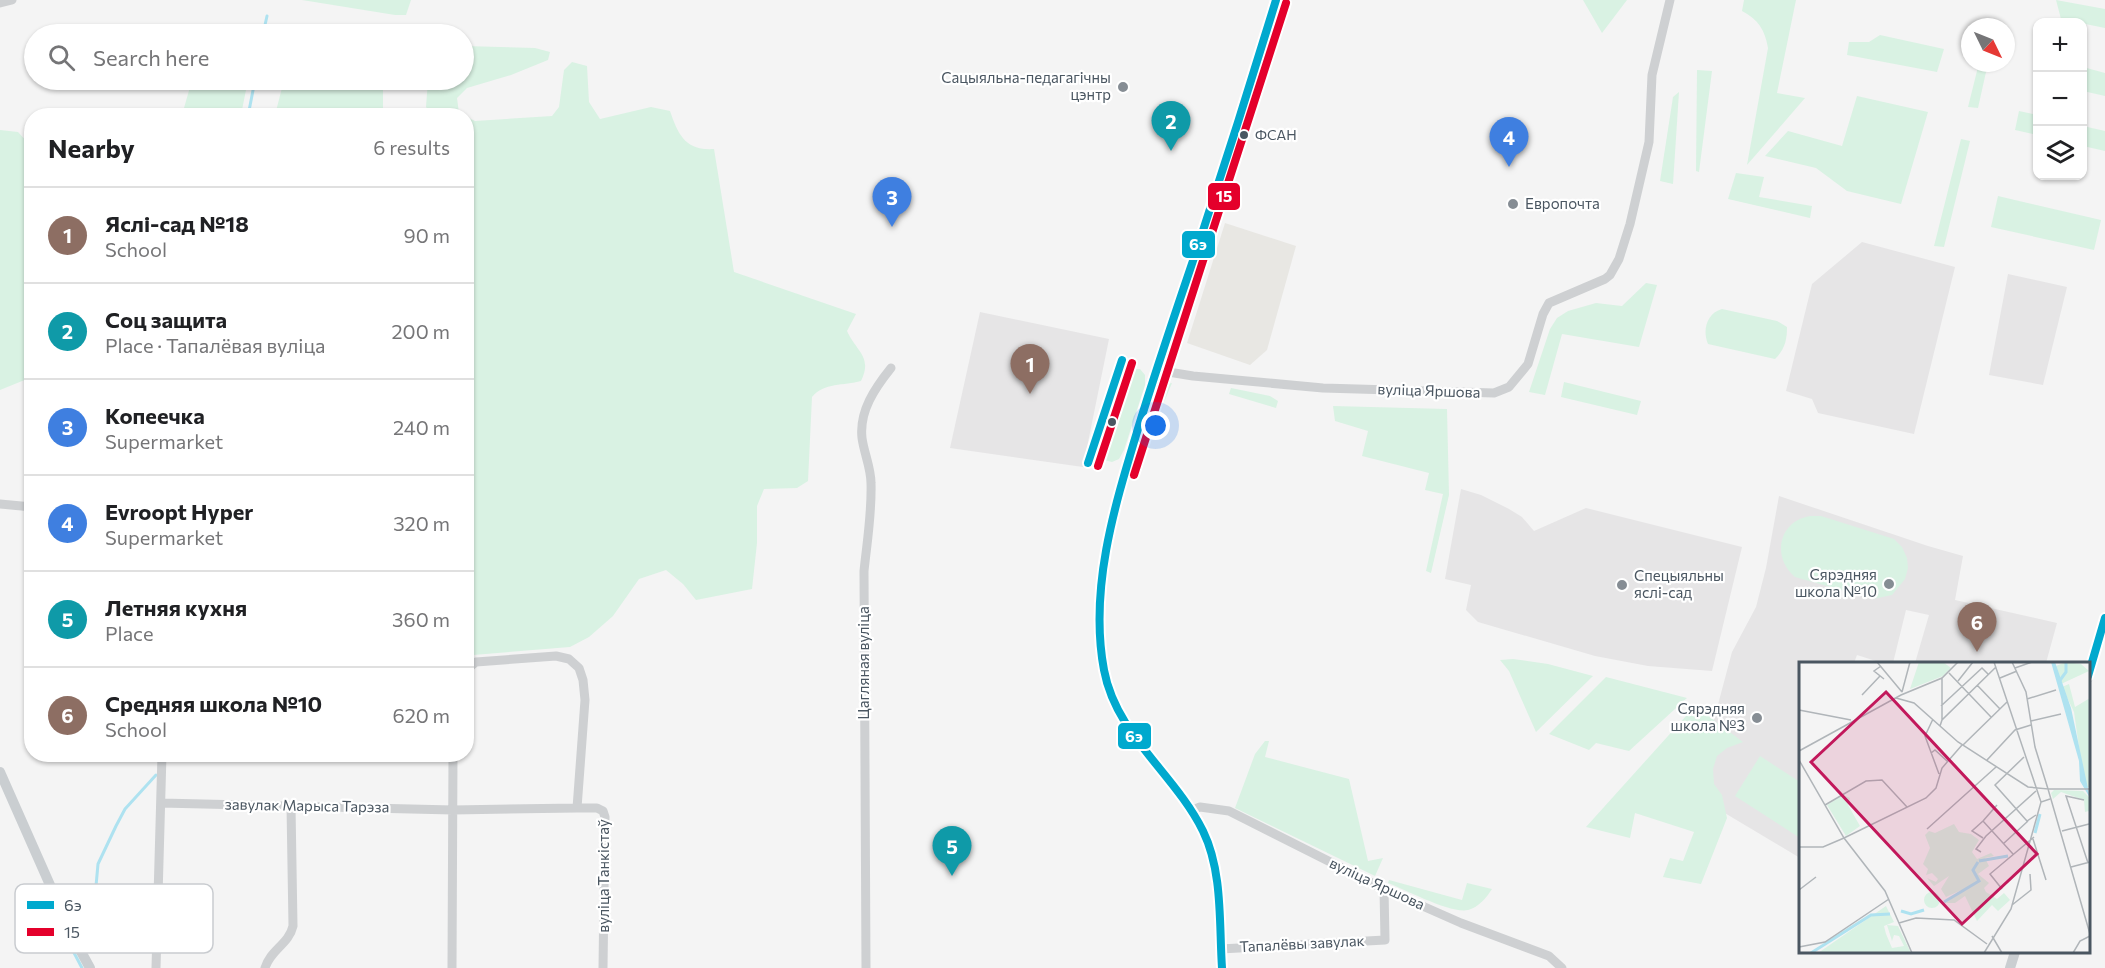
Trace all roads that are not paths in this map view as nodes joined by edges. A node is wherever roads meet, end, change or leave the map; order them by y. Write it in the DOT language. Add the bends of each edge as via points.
graph roads {
  1 [pos="12,0"];
  2 [pos="1276,0"];
  3 [pos="1670,0"];
  4 [pos="0,3"];
  5 [pos="891,368"];
  6 [pos="1156,370"];
  7 [pos="0,504"];
  8 [pos="24,506"];
  9 [pos="2105,618"];
  10 [pos="474,663"];
  11 [pos="2090,671"];
  12 [pos="162,762"];
  13 [pos="453,762"];
  14 [pos="0,772"];
  15 [pos="161,803"];
  16 [pos="291,806"];
  17 [pos="577,808"];
  18 [pos="453,810"];
  19 [pos="1190,811"];
  20 [pos="50,884"];
  21 [pos="159,884"];
  22 [pos="1384,889"];
  23 [pos="1220,949"];
  24 [pos="82,953"];
  25 [pos="156,953"];
  26 [pos="2014,953"];
  27 [pos="90,968"];
  28 [pos="156,968"];
  29 [pos="266,968"];
  30 [pos="452,968"];
  31 [pos="603,968"];
  32 [pos="866,968"];
  33 [pos="1222,968"];
  34 [pos="1562,968"];
  35 [pos="2010,968"];
  1 -- 4 [label="street"];
  2 -- 6 [label="main road"];
  3 -- 6 [label="street, вуліца Яршова" via="1652,75 1649,142 1620,259 1605,279 1549,303 1528,364 1509,387 1494,393 1323,388"];
  5 -- 32 [label="street, Цагляная вуліца" via="874,388 862,420 872,481 864,571"];
  6 -- 19 [label="main road" via="1108,533 1100,599 1102,658 1112,701"];
  7 -- 8 [label="street"];
  9 -- 11 [label="main road"];
  10 -- 17 [label="street, вуліца Танкістаў" via="556,656 569,659 579,668 585,700"];
  12 -- 15 [label="street"];
  13 -- 18 [label="street"];
  14 -- 20 [label="main road"];
  15 -- 16 [label="street, завулак Марыса Тарэза"];
  15 -- 21 [label="street"];
  16 -- 18 [label="street, завулак Марыса Тарэза"];
  16 -- 29 [label="street" via="293,926 291,935 268,960"];
  17 -- 18 [label="street, вуліца Танкістаў"];
  17 -- 31 [label="street, вуліца Танкістаў" via="597,808 605,817"];
  18 -- 30 [label="street"];
  19 -- 22 [label="street, вуліца Яршова" via="1200,807 1229,812"];
  19 -- 23 [label="main road" via="1204,834 1215,866"];
  22 -- 23 [label="street, Тапалёвы завулак" via="1385,940"];
  22 -- 34 [label="street, вуліца Яршова" via="1549,956"];
  23 -- 33 [label="main road"];
  24 -- 27 [label="main road"];
  25 -- 28 [label="street"];
  26 -- 35 [label="main road"];
}
